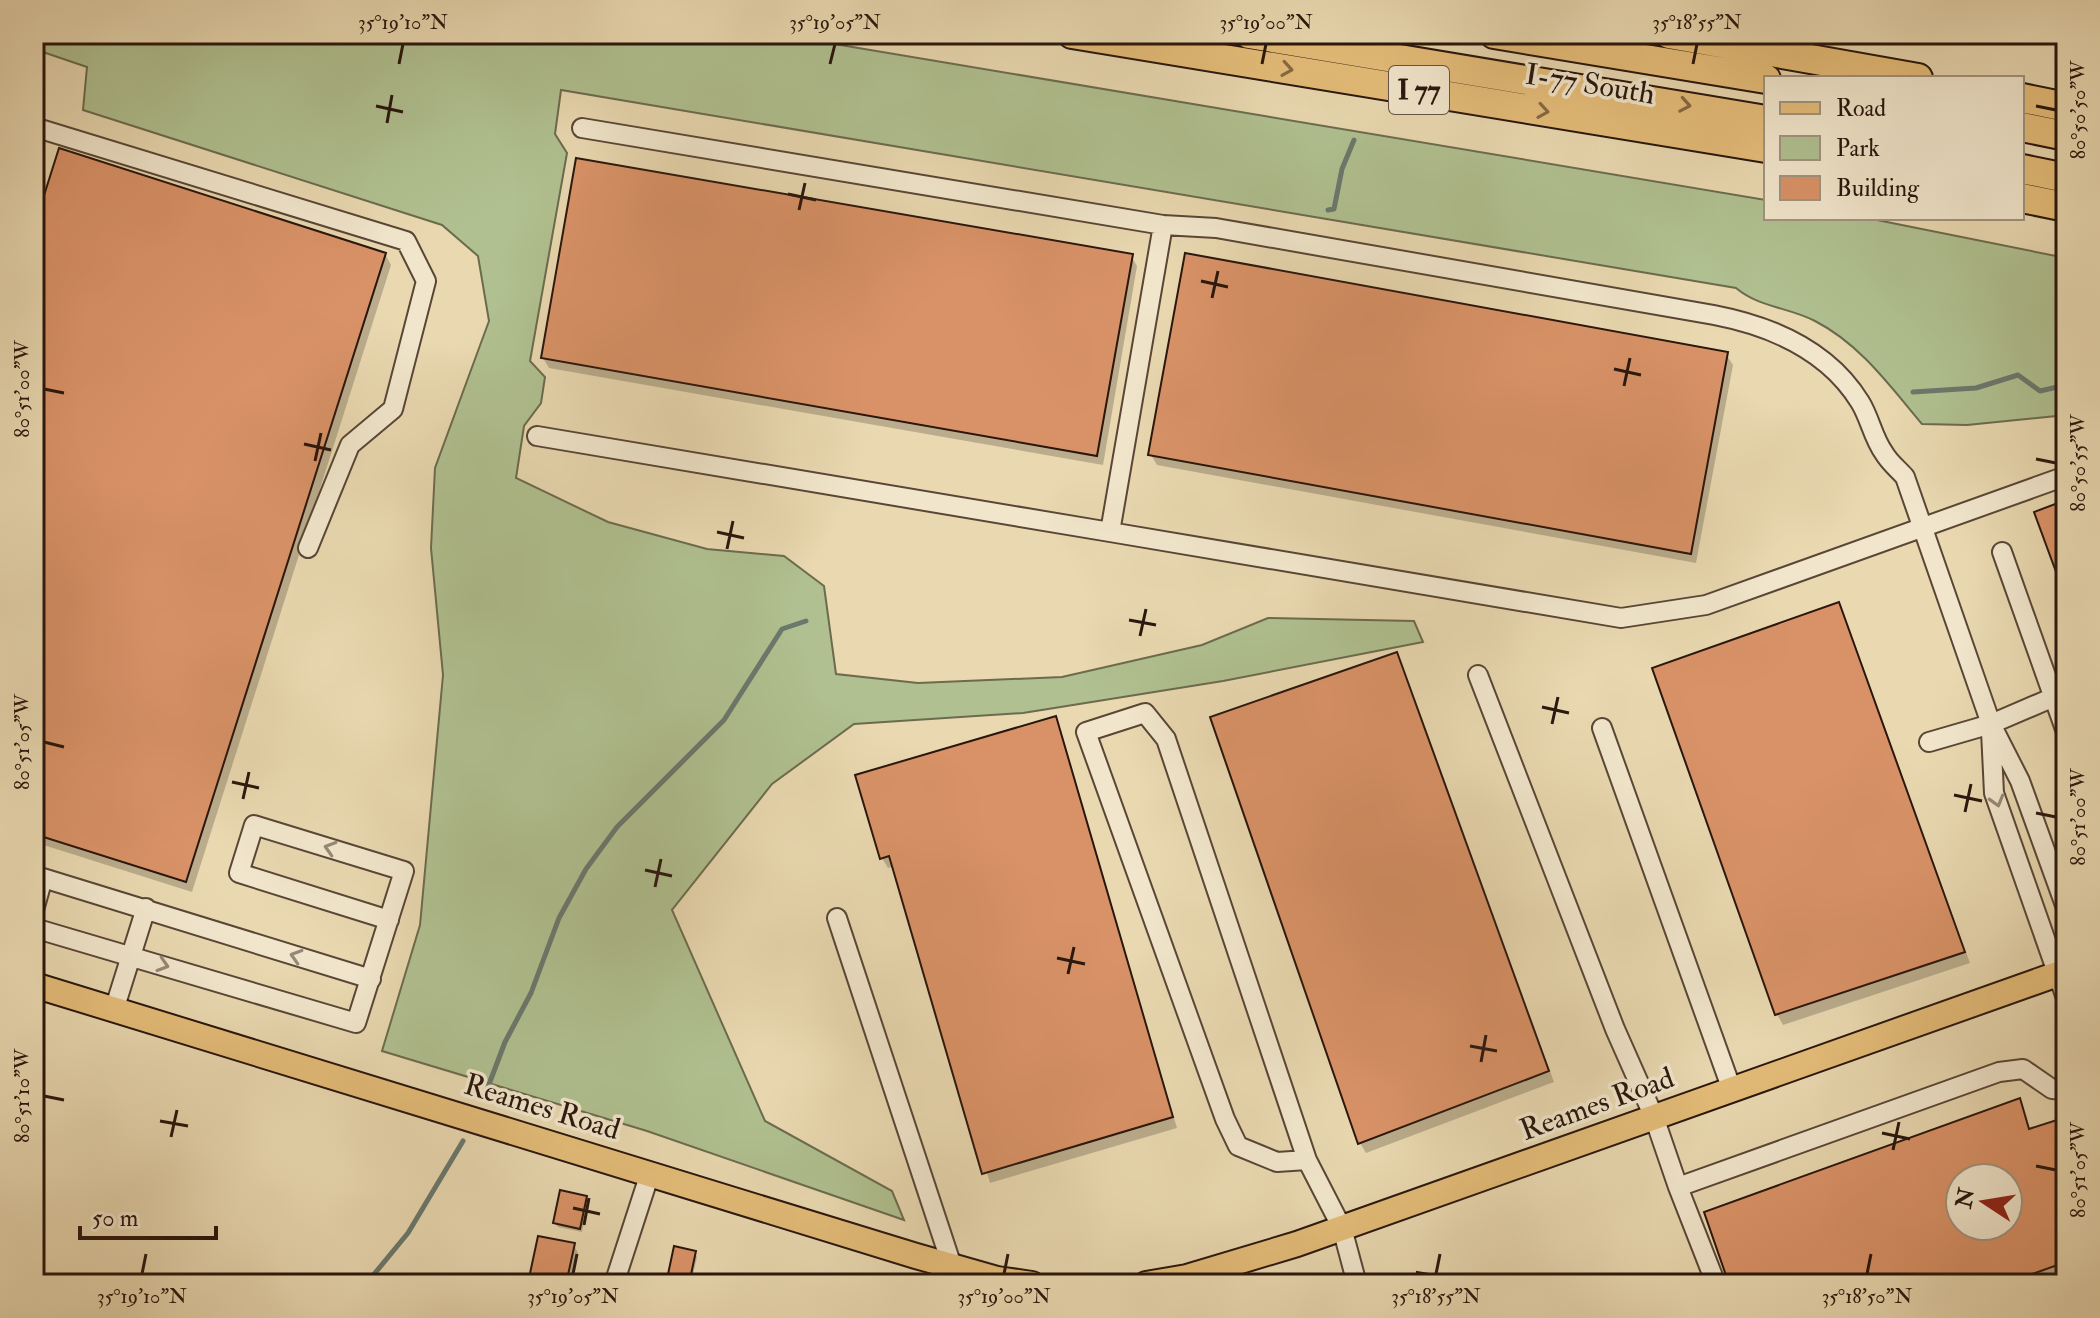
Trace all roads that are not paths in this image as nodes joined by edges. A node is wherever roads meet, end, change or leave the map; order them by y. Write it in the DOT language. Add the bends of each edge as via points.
graph roads {
  1 [pos="1072,34"];
  2 [pos="1249,34"];
  3 [pos="1494,34"];
  4 [pos="1669,34"];
  5 [pos="1907,76"];
  6 [pos="1764,79"];
  7 [pos="2024,98"];
  8 [pos="2066,107"];
  9 [pos="1764,120"];
  10 [pos="34,127"];
  11 [pos="2024,127"];
  12 [pos="582,128"];
  13 [pos="2066,136"];
  14 [pos="1764,148"];
  15 [pos="2024,169"];
  16 [pos="2066,178"];
  17 [pos="2024,198"];
  18 [pos="2066,207"];
  19 [pos="1163,225"];
  20 [pos="537,436"];
  21 [pos="2066,476"];
  22 [pos="1922,526"];
  23 [pos="1110,532"];
  24 [pos="308,548"];
  25 [pos="2002,552"];
  26 [pos="1478,675"];
  27 [pos="2054,697"];
  28 [pos="1991,724"];
  29 [pos="1602,728"];
  30 [pos="2066,732"];
  31 [pos="1929,742"];
  32 [pos="146,908"];
  33 [pos="2066,908"];
  34 [pos="34,910"];
  35 [pos="837,918"];
  36 [pos="389,920"];
  37 [pos="34,928"];
  38 [pos="131,956"];
  39 [pos="2061,973"];
  40 [pos="371,979"];
  41 [pos="34,985"];
  42 [pos="2066,998"];
  43 [pos="114,1010"];
  44 [pos="1732,1090"];
  45 [pos="2066,1090"];
  46 [pos="1654,1117"];
  47 [pos="1307,1160"];
  48 [pos="650,1173"];
  49 [pos="1678,1187"];
  50 [pos="1342,1228"];
  51 [pos="952,1266"];
  52 [pos="614,1284"];
  53 [pos="1032,1284"];
  54 [pos="1146,1284"];
  55 [pos="1357,1284"];
  56 [pos="1716,1284"];
  1 -- 14 [label="highway, I-77 South / I 77, one-way"];
  2 -- 9 [label="highway, I 77, one-way"];
  3 -- 6 [label="highway"];
  4 -- 5 [label="highway"];
  7 -- 8 [label="highway"];
  10 -- 24 [label="street" via="406,241 426,281 393,409 350,445"];
  11 -- 13 [label="highway"];
  12 -- 19 [label="street"];
  15 -- 16 [label="highway"];
  17 -- 18 [label="highway"];
  19 -- 22 [label="street" via="1216,228 1748,321 1781,334 1823,359 1860,401 1884,453 1905,477"];
  19 -- 23 [label="street"];
  20 -- 23 [label="street"];
  21 -- 22 [label="street"];
  22 -- 23 [label="street" via="1706,605 1621,618"];
  22 -- 28 [label="street"];
  25 -- 27 [label="street"];
  26 -- 46 [label="street"];
  27 -- 28 [label="street"];
  27 -- 30 [label="street"];
  28 -- 31 [label="street"];
  28 -- 33 [label="street" via="2020,781"];
  28 -- 39 [label="street, one-way" via="1994,793"];
  29 -- 44 [label="street"];
  32 -- 34 [label="street" via="43,878"];
  32 -- 38 [label="street"];
  40 -- 32 [label="street, one-way"];
  35 -- 51 [label="street"];
  36 -- 36 [label="street, one-way" via="404,871 254,825 239,873"];
  36 -- 40 [label="street"];
  37 -- 38 [label="street"];
  38 -- 40 [label="street, one-way" via="356,1023"];
  38 -- 43 [label="street"];
  39 -- 42 [label="street"];
  39 -- 44 [label="main road, Reames Road"];
  41 -- 43 [label="main road, Reames Road"];
  43 -- 48 [label="main road, Reames Road"];
  44 -- 46 [label="main road, Reames Road"];
  45 -- 49 [label="street" via="2052,1089 2023,1069 1999,1072"];
  46 -- 49 [label="street"];
  46 -- 50 [label="main road, Reames Road"];
  47 -- 47 [label="street" via="1166,739 1145,713 1086,732 1238,1146 1277,1162"];
  47 -- 50 [label="street"];
  48 -- 51 [label="main road, Reames Road"];
  48 -- 52 [label="street"];
  49 -- 56 [label="street"];
  50 -- 54 [label="main road, Reames Road" via="1235,1264"];
  50 -- 55 [label="street"];
  51 -- 53 [label="main road, Reames Road"];
}
